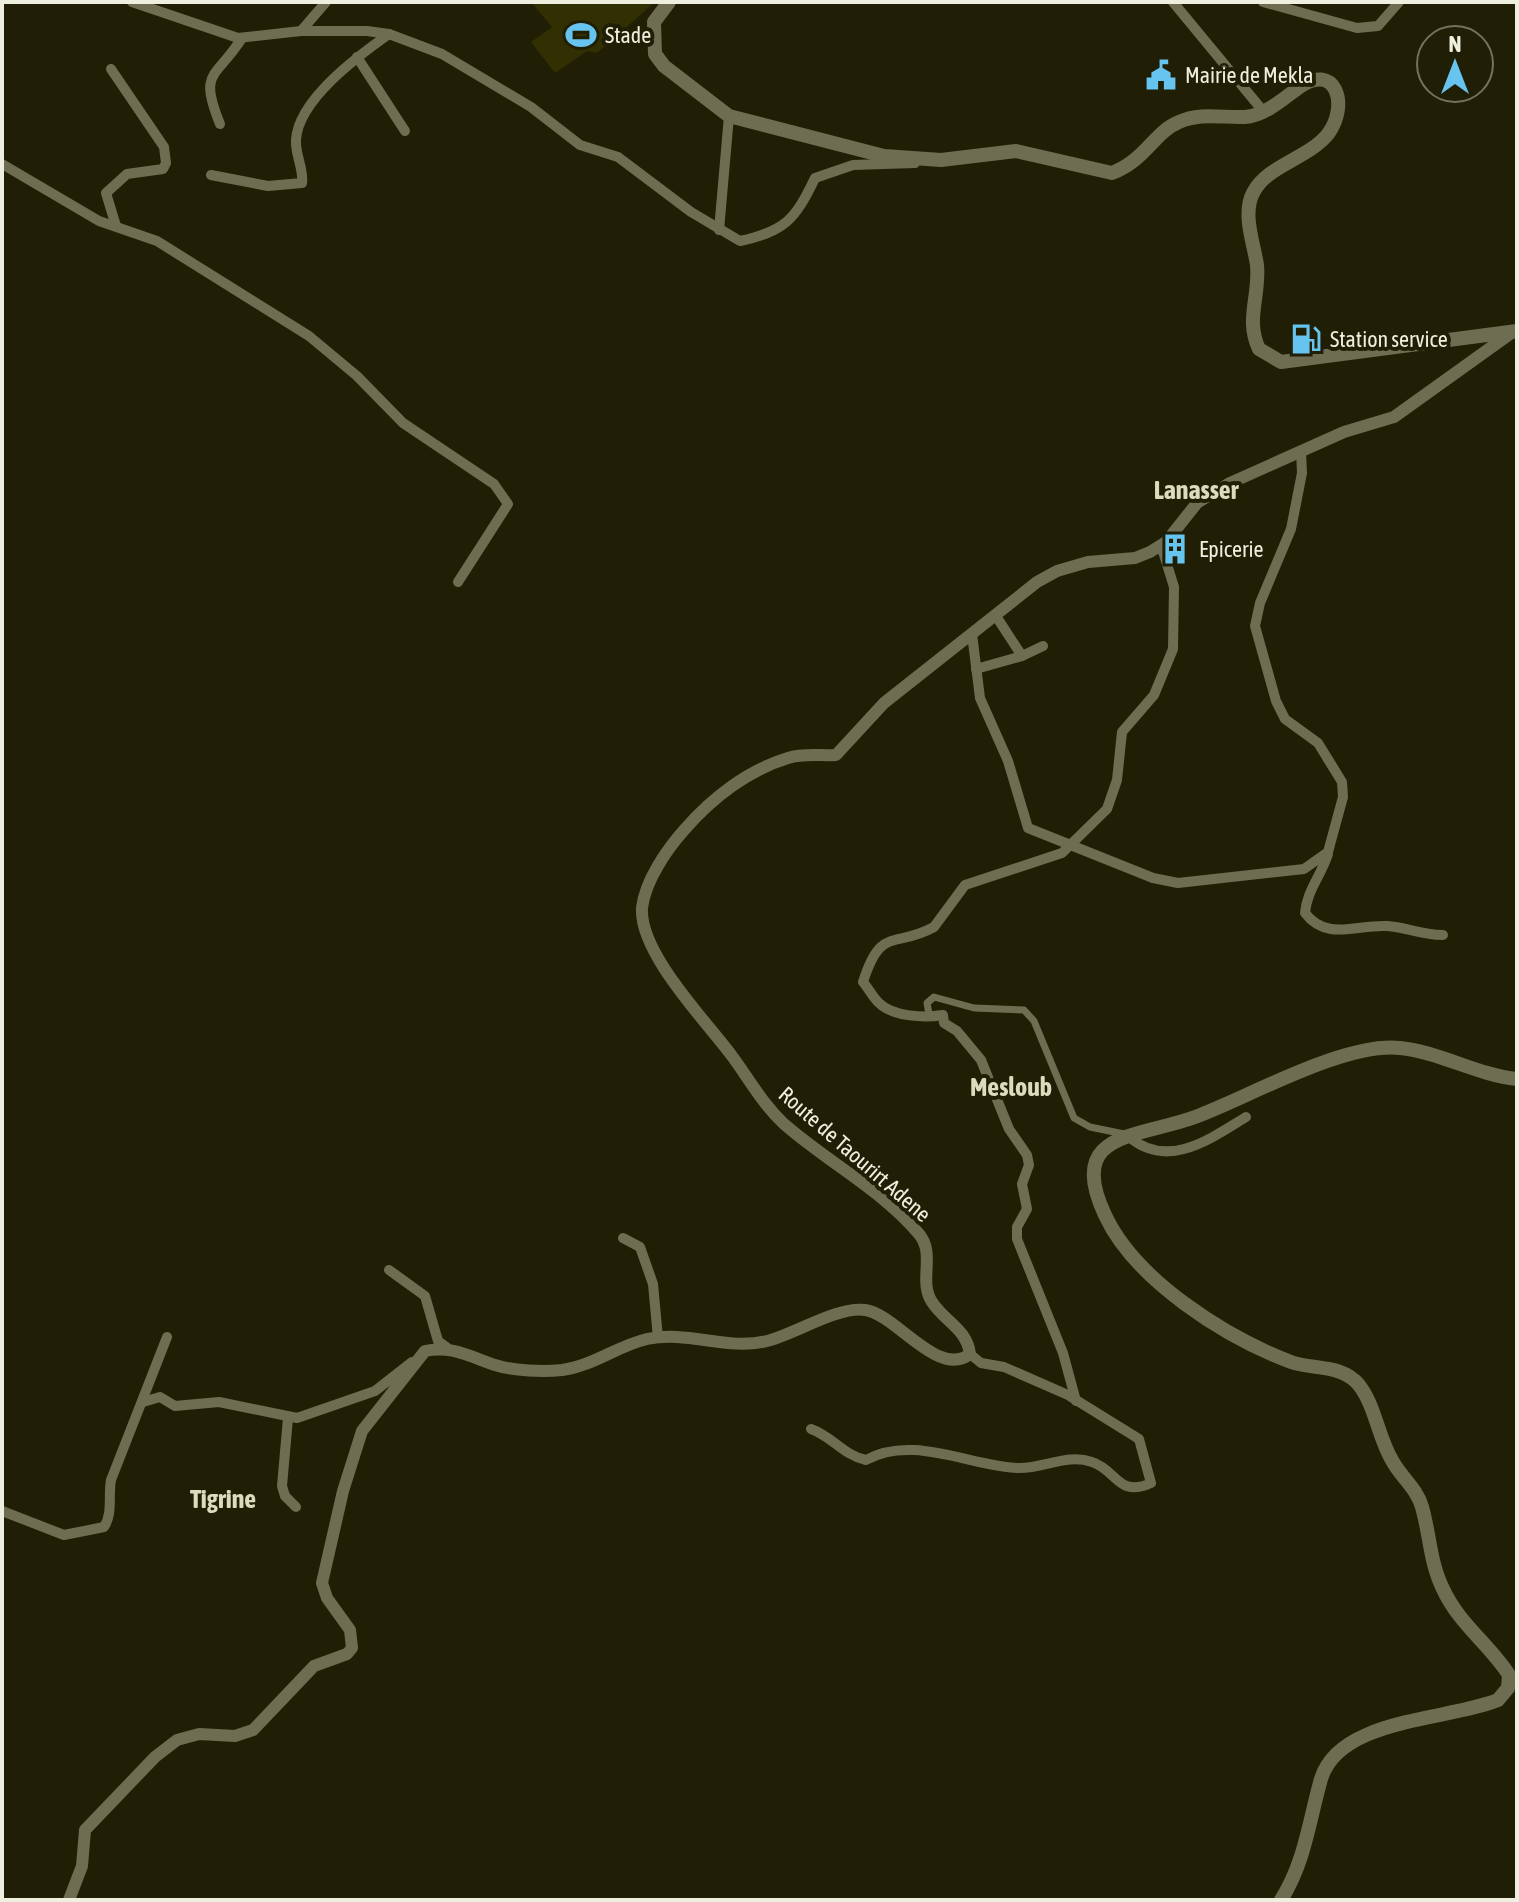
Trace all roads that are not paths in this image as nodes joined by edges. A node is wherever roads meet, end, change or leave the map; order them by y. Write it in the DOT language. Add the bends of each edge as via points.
graph roads {
  1 [pos="132,2"];
  2 [pos="326,2"];
  3 [pos="669,2"];
  4 [pos="1173,2"];
  5 [pos="1263,2"];
  6 [pos="1399,2"];
  7 [pos="301,31"];
  8 [pos="389,34"];
  9 [pos="242,38"];
  10 [pos="357,57"];
  11 [pos="111,69"];
  12 [pos="1263,111"];
  13 [pos="729,116"];
  14 [pos="220,124"];
  15 [pos="405,131"];
  16 [pos="941,160"];
  17 [pos="2,164"];
  18 [pos="211,175"];
  19 [pos="116,226"];
  20 [pos="719,230"];
  21 [pos="1515,331"];
  22 [pos="1301,451"];
  23 [pos="1161,545"];
  24 [pos="458,582"];
  25 [pos="996,616"];
  26 [pos="972,634"];
  27 [pos="1043,646"];
  28 [pos="1022,656"];
  29 [pos="976,669"];
  30 [pos="1073,845"];
  31 [pos="1328,852"];
  32 [pos="1443,935"];
  33 [pos="929,1014"];
  34 [pos="1517,1079"];
  35 [pos="1246,1117"];
  36 [pos="1130,1136"];
  37 [pos="623,1238"];
  38 [pos="389,1270"];
  39 [pos="167,1337"];
  40 [pos="658,1338"];
  41 [pos="449,1349"];
  42 [pos="970,1354"];
  43 [pos="415,1360"];
  44 [pos="1076,1401"];
  45 [pos="143,1402"];
  46 [pos="288,1418"];
  47 [pos="811,1429"];
  48 [pos="296,1507"];
  49 [pos="2,1511"];
  50 [pos="69,1900"];
  51 [pos="1281,1900"];
  1 -- 9 [label="street"];
  2 -- 7 [label="street"];
  3 -- 13 [label="main road" via="654,22 655,54"];
  4 -- 12 [label="street"];
  5 -- 6 [label="street" via="1357,28 1378,26"];
  7 -- 8 [label="street"];
  7 -- 9 [label="street"];
  8 -- 10 [label="street"];
  8 -- 20 [label="street" via="442,54 531,107 580,145 618,157"];
  9 -- 14 [label="street" via="213,72 209,96"];
  10 -- 15 [label="street"];
  10 -- 18 [label="street" via="299,123 296,144 302,183 268,186"];
  11 -- 19 [label="street" via="167,156 163,169 127,174 106,193"];
  12 -- 16 [label="main road" via="1176,123 1148,151 1112,173 1016,151"];
  12 -- 21 [label="main road" via="1318,80 1338,90 1341,103 1328,133 1311,152 1267,176 1251,196 1257,268 1252,334 1268,357 1281,362"];
  13 -- 16 [label="main road" via="884,156"];
  13 -- 20 [label="street"];
  16 -- 20 [label="street" via="853,165 815,178 800,208 773,234 740,241"];
  17 -- 19 [label="street"];
  19 -- 24 [label="street" via="157,241 309,336 403,423 503,493 508,504 503,515"];
  21 -- 22 [label="street, Route de Taourirt Adene" via="1394,417"];
  22 -- 23 [label="street, Route de Taourirt Adene" via="1197,503"];
  22 -- 31 [label="street" via="1291,529 1255,626 1285,719 1318,743 1342,782"];
  23 -- 25 [label="street, Route de Taourirt Adene" via="1135,558 1057,571"];
  23 -- 30 [label="street" via="1174,587 1170,660 1154,695 1122,732 1113,798"];
  25 -- 26 [label="street, Route de Taourirt Adene"];
  25 -- 28 [label="street"];
  26 -- 29 [label="street"];
  26 -- 42 [label="street, Route de Taourirt Adene" via="884,703 836,755 788,758 728,788 705,806 673,842 642,909 647,932 686,1002 761,1099 831,1163 878,1194 922,1237 928,1255 926,1293 961,1331"];
  27 -- 28 [label="street"];
  28 -- 29 [label="street"];
  29 -- 30 [label="street" via="980,698 1008,761 1025,823"];
  30 -- 31 [label="street" via="1178,883 1304,869"];
  30 -- 33 [label="street" via="1039,862 965,885 934,927 897,936 871,957 863,982 875,1001 903,1015"];
  31 -- 32 [label="street" via="1307,892 1305,913 1312,922 1326,929 1390,926"];
  33 -- 36 [label="street" via="927,1003 934,997 974,1008 1024,1010 1034,1021 1074,1118"];
  33 -- 44 [label="street" via="944,1016 944,1023 981,1060 1009,1129 1027,1155 1022,1184 1027,1209 1017,1239 1059,1341"];
  34 -- 36 [label="main road" via="1417,1051 1383,1048 1355,1053 1196,1116"];
  35 -- 36 [label="street" via="1191,1149 1154,1151"];
  36 -- 51 [label="main road" via="1101,1149 1093,1177 1098,1200 1122,1245 1148,1274 1240,1338 1357,1383 1393,1463 1417,1495 1432,1560 1452,1609 1509,1675 1508,1688 1498,1700 1388,1727 1339,1751 1324,1770 1309,1837"];
  37 -- 40 [label="street" via="640,1247 653,1284"];
  38 -- 41 [label="street" via="425,1296 438,1341"];
  39 -- 45 [label="street"];
  40 -- 41 [label="street" via="584,1366 558,1370 499,1366"];
  40 -- 42 [label="street" via="764,1342 865,1310 935,1354 951,1360"];
  41 -- 43 [label="street" via="425,1351"];
  42 -- 44 [label="street"];
  43 -- 46 [label="street" via="375,1391"];
  43 -- 50 [label="street" via="353,1451 324,1570 327,1598 350,1630 352,1648 314,1666 253,1730 177,1740 155,1757 85,1830 82,1866"];
  44 -- 47 [label="street" via="1139,1439 1151,1483 1139,1488 1121,1485 1093,1462 1070,1459 1021,1468 905,1450 880,1452 866,1460 848,1456 830,1436"];
  45 -- 46 [label="street" via="160,1397 175,1406 219,1402"];
  45 -- 49 [label="street" via="111,1480 104,1527 64,1535"];
  46 -- 48 [label="street" via="282,1486"];
}
